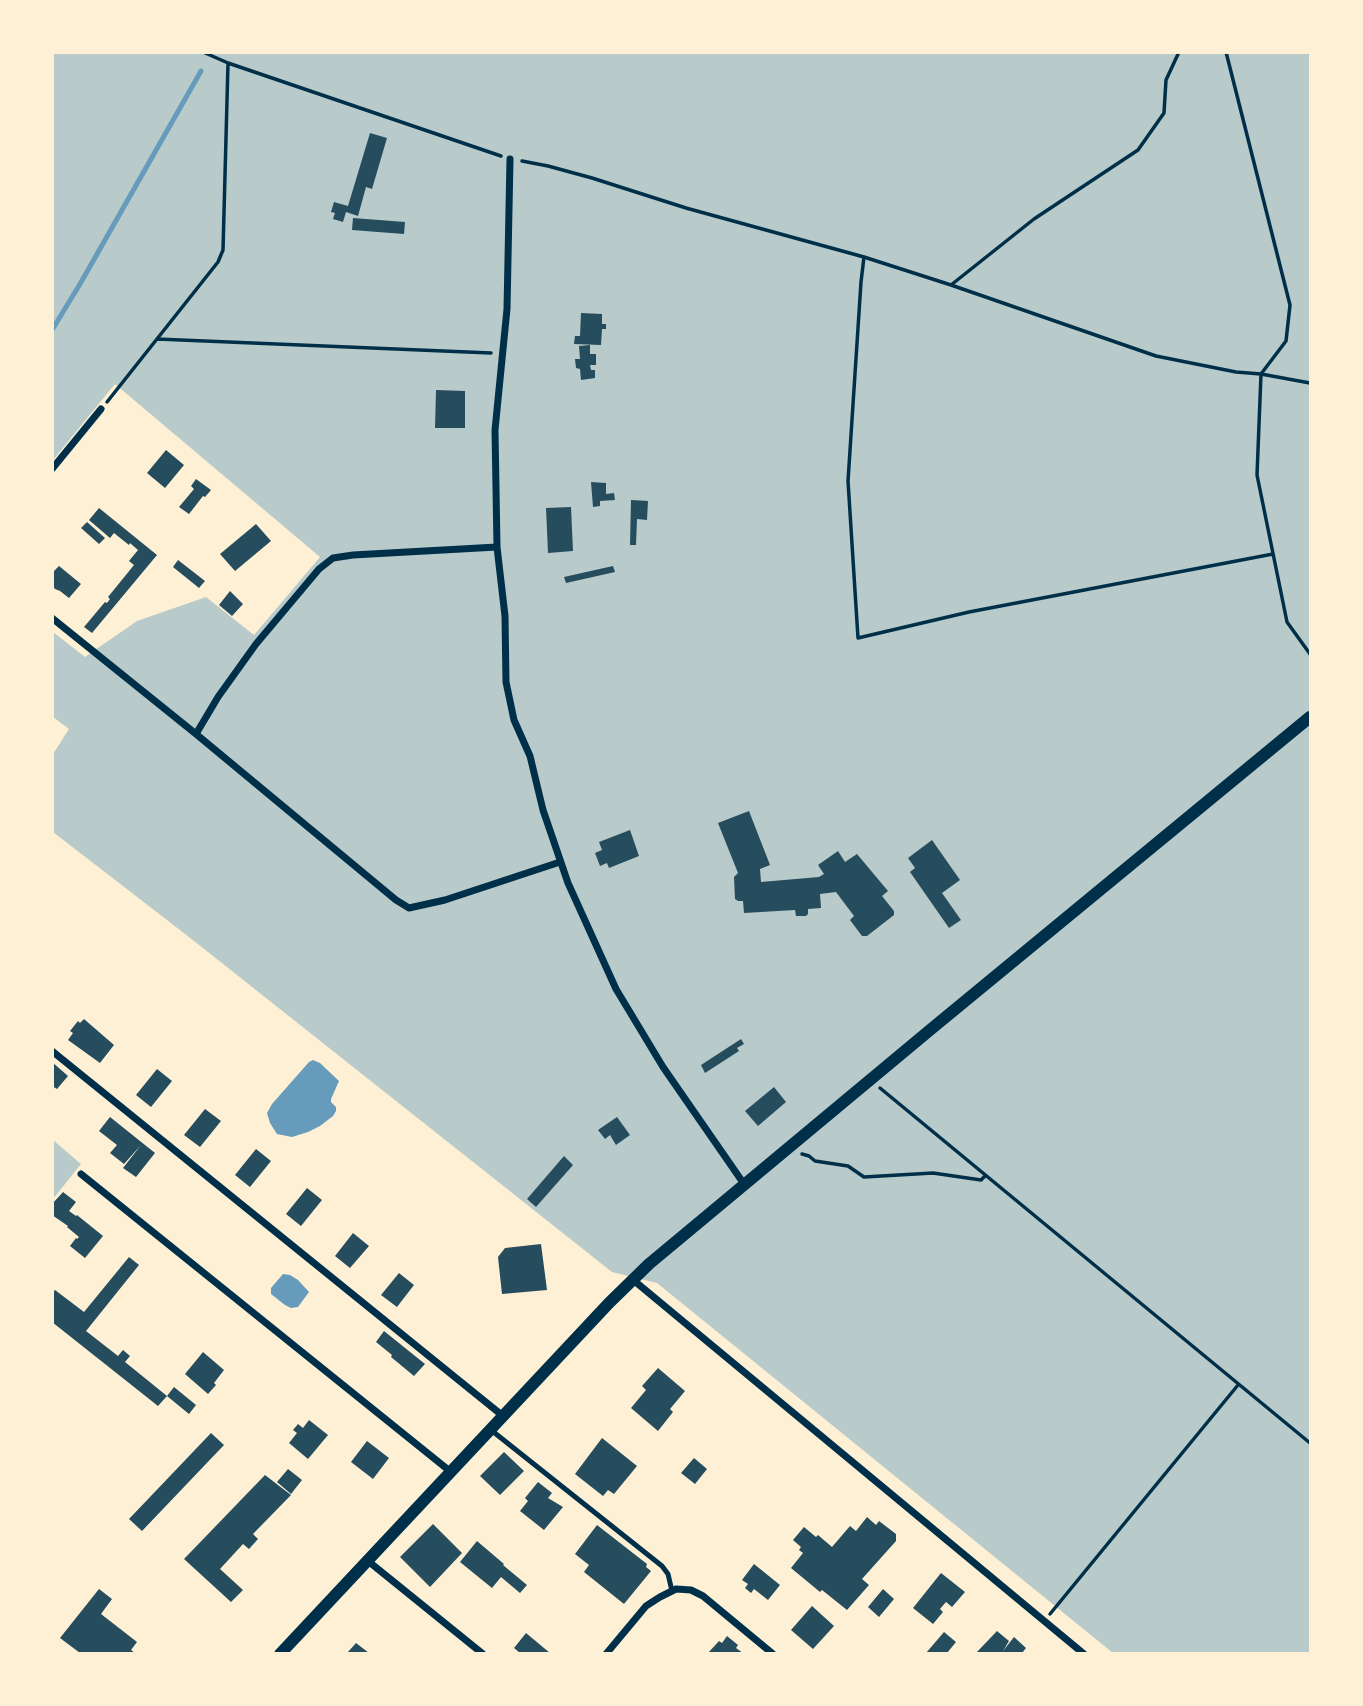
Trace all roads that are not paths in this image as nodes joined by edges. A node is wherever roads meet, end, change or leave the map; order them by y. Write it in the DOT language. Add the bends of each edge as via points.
graph roads {
  1 [pos="510,159"];
  2 [pos="102,410"];
  3 [pos="52,469"];
  4 [pos="498,547"];
  5 [pos="52,618"];
  6 [pos="1311,718"];
  7 [pos="196,734"];
  8 [pos="561,862"];
  9 [pos="52,1051"];
  10 [pos="82,1174"];
  11 [pos="744,1184"];
  12 [pos="632,1279"];
  13 [pos="503,1416"];
  14 [pos="491,1430"];
  15 [pos="451,1472"];
  16 [pos="368,1561"];
  17 [pos="672,1591"];
  18 [pos="280,1654"];
  19 [pos="484,1654"];
  20 [pos="607,1654"];
  21 [pos="773,1654"];
  22 [pos="1084,1654"];
  1 -- 4 [label="street" via="504,354 495,430"];
  2 -- 3 [label="street"];
  4 -- 7 [label="street" via="334,558 319,569 256,644"];
  4 -- 8 [label="street" via="506,682"];
  5 -- 7 [label="street"];
  6 -- 11 [label="street"];
  7 -- 8 [label="street" via="410,908"];
  8 -- 11 [label="street" via="616,989 663,1067"];
  9 -- 13 [label="street"];
  10 -- 15 [label="street"];
  11 -- 12 [label="street"];
  12 -- 13 [label="street"];
  12 -- 22 [label="street"];
  13 -- 14 [label="street"];
  14 -- 15 [label="street"];
  14 -- 17 [label="lane" via="662,1566"];
  15 -- 16 [label="street"];
  16 -- 18 [label="street"];
  16 -- 19 [label="street"];
  17 -- 20 [label="street" via="646,1606"];
  17 -- 21 [label="street" via="691,1590 703,1596"];
}
